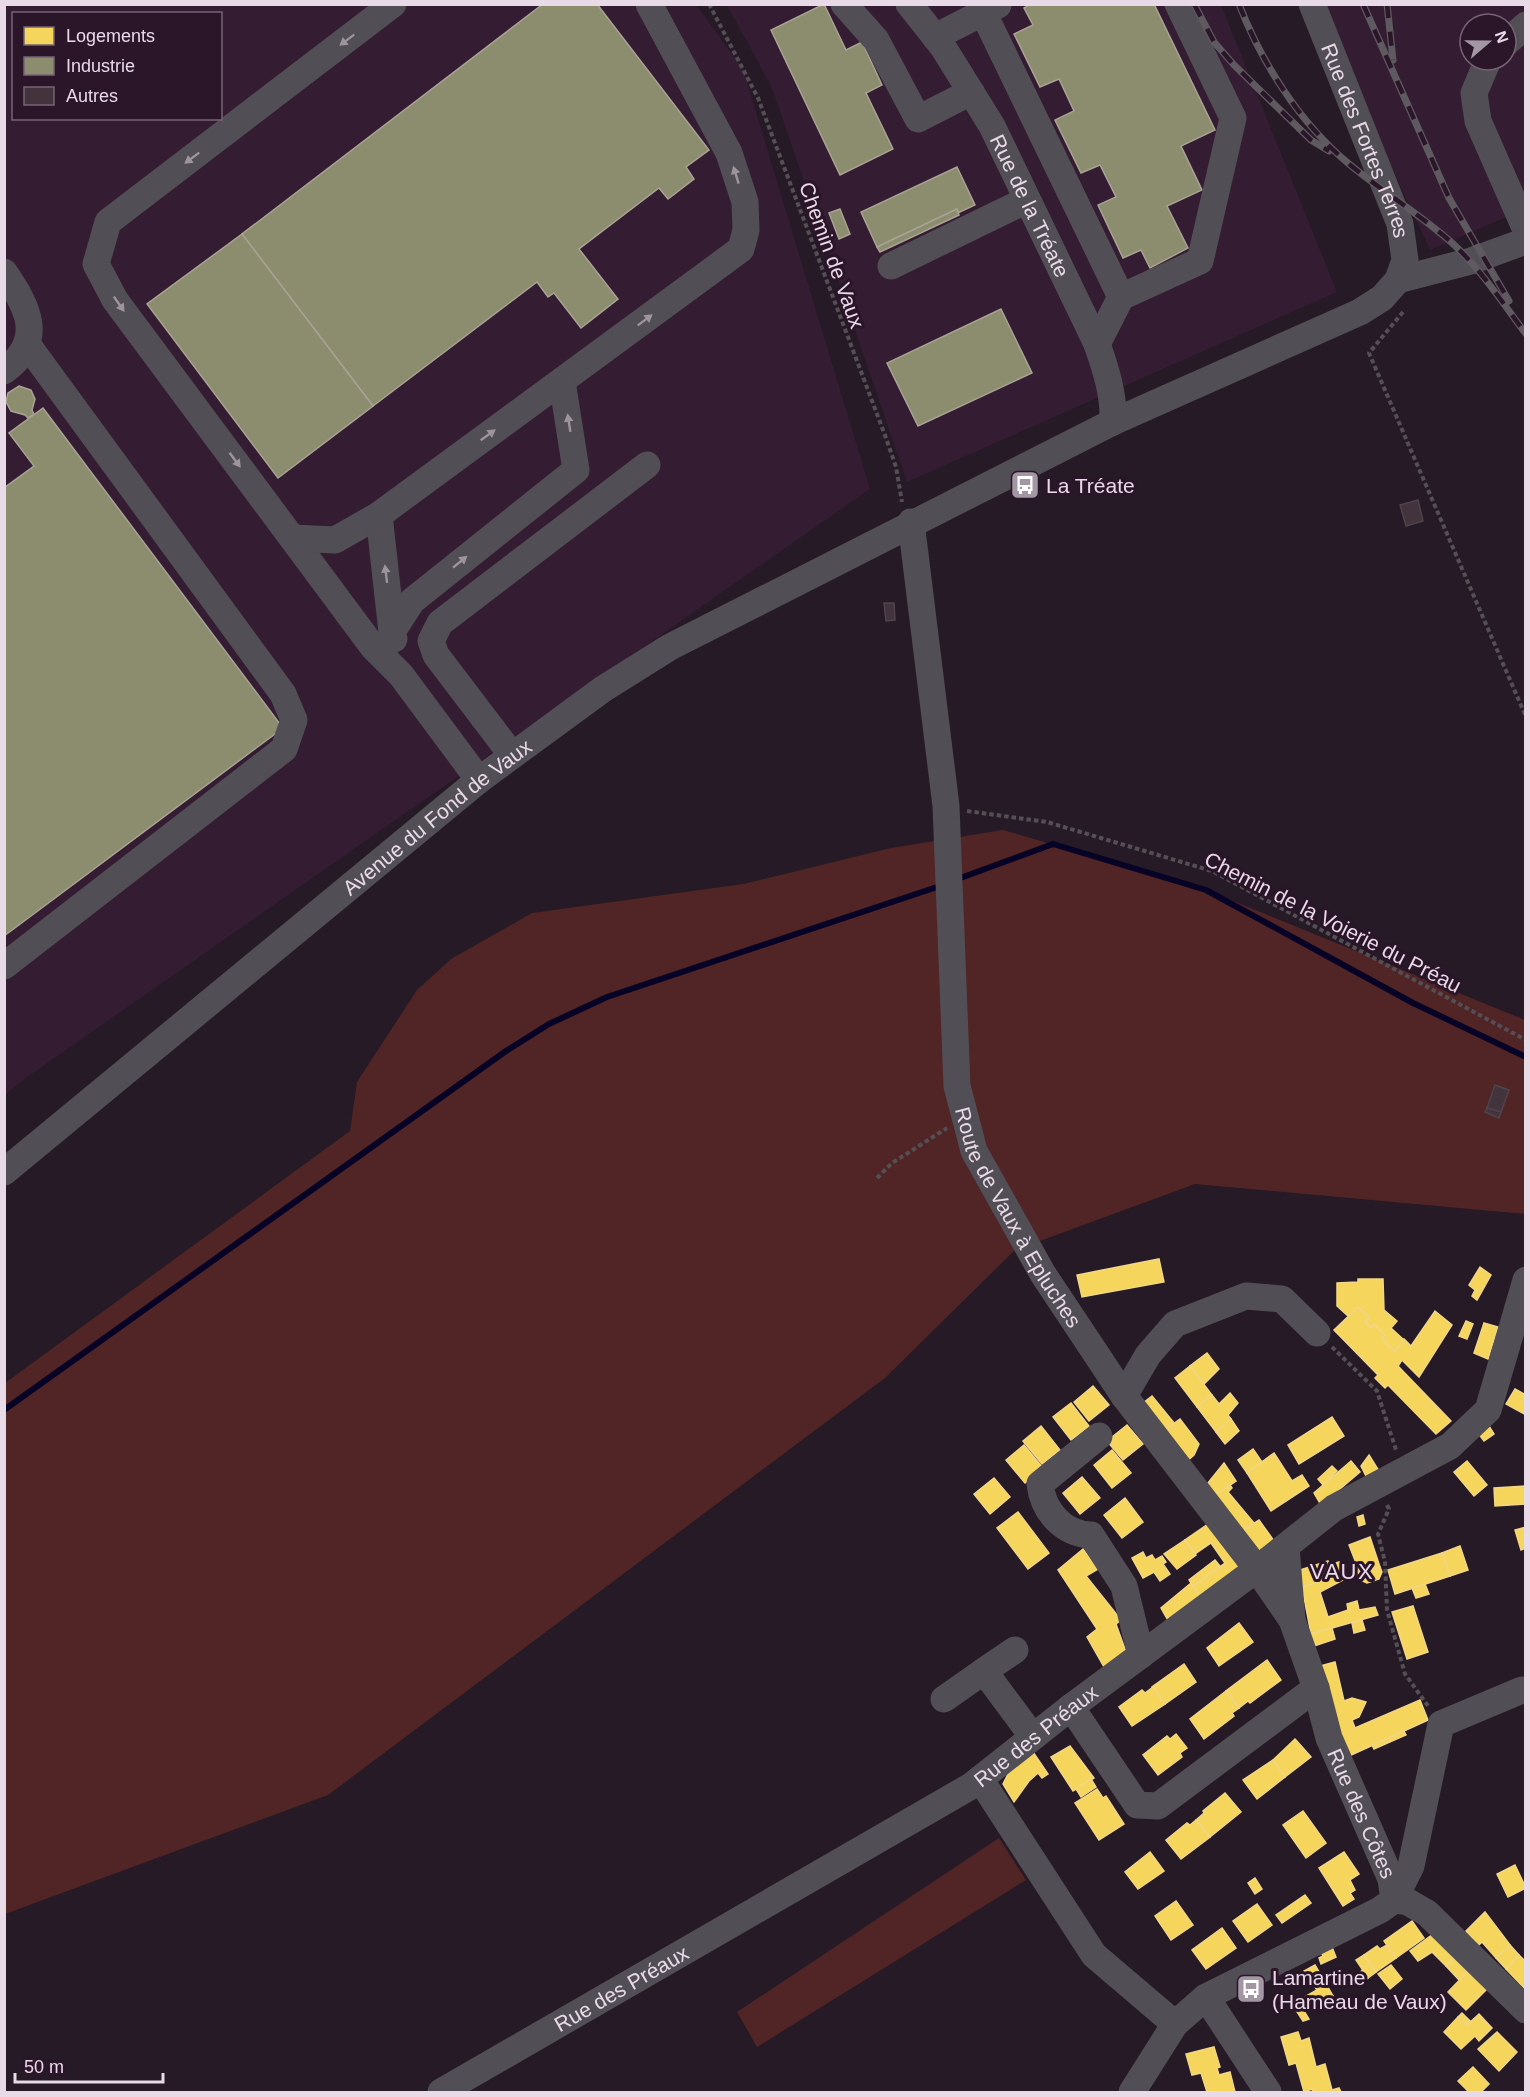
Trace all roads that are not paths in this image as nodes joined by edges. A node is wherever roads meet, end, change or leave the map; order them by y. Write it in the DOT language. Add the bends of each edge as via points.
graph roads {
  1 [pos="393,4"];
  2 [pos="649,4"];
  3 [pos="844,4"];
  4 [pos="909,4"];
  5 [pos="1178,4"];
  6 [pos="1312,4"];
  7 [pos="991,8"];
  8 [pos="935,37"];
  9 [pos="1483,72"];
  10 [pos="971,92"];
  11 [pos="1027,200"];
  12 [pos="1526,230"];
  13 [pos="1526,241"];
  14 [pos="891,266"];
  15 [pos="4,272"];
  16 [pos="1398,280"];
  17 [pos="1121,297"];
  18 [pos="27,344"];
  19 [pos="1097,344"];
  20 [pos="4,371"];
  21 [pos="562,381"];
  22 [pos="1113,422"];
  23 [pos="648,465"];
  24 [pos="379,515"];
  25 [pos="911,522"];
  26 [pos="293,538"];
  27 [pos="392,632"];
  28 [pos="401,675"];
  29 [pos="512,755"];
  30 [pos="479,780"];
  31 [pos="4,966"];
  32 [pos="4,1172"];
  33 [pos="1526,1280"];
  34 [pos="1317,1333"];
  35 [pos="1124,1396"];
  36 [pos="1099,1436"];
  37 [pos="1286,1547"];
  38 [pos="1257,1569"];
  39 [pos="1292,1620"];
  40 [pos="1015,1650"];
  41 [pos="1141,1655"];
  42 [pos="984,1671"];
  43 [pos="1316,1688"];
  44 [pos="1522,1690"];
  45 [pos="944,1699"];
  46 [pos="1071,1707"];
  47 [pos="1033,1737"];
  48 [pos="980,1779"];
  49 [pos="1394,1900"];
  50 [pos="1206,1997"];
  51 [pos="1526,2010"];
  52 [pos="1175,2024"];
  53 [pos="441,2092"];
  54 [pos="1132,2092"];
  55 [pos="1268,2092"];
  1 -- 26 [label="street, one-way" via="108,222 96,264 115,300"];
  21 -- 2 [label="street, one-way" via="741,249 746,230 745,202 729,153"];
  3 -- 10 [label="street" via="876,40 918,118"];
  4 -- 8 [label="street, Rue de la Tréate"];
  5 -- 17 [label="street" via="1233,118 1200,261"];
  6 -- 16 [label="street, Rue des Fortes Terres" via="1400,224 1405,260"];
  7 -- 8 [label="street"];
  7 -- 17 [label="street"];
  8 -- 10 [label="street, Rue de la Tréate"];
  9 -- 12 [label="street" via="1474,93 1478,121"];
  10 -- 11 [label="street, Rue de la Tréate"];
  11 -- 14 [label="street"];
  11 -- 19 [label="street, Rue de la Tréate"];
  13 -- 16 [label="street" via="1471,261"];
  15 -- 18 [label="street" via="31,322"];
  16 -- 22 [label="street, Avenue du Fond de Vaux" via="1382,298 1360,312"];
  17 -- 19 [label="street"];
  18 -- 20 [label="street"];
  18 -- 31 [label="street" via="283,694 294,720 284,749"];
  19 -- 22 [label="street, Rue de la Tréate" via="1109,377"];
  24 -- 21 [label="street, one-way"];
  27 -- 21 [label="street, one-way" via="412,601 576,470"];
  22 -- 25 [label="street, Avenue du Fond de Vaux"];
  23 -- 29 [label="street" via="440,623 431,641 435,655"];
  24 -- 26 [label="street" via="335,540"];
  27 -- 24 [label="street, one-way"];
  25 -- 29 [label="street, Avenue du Fond de Vaux" via="670,647 603,689"];
  25 -- 35 [label="street, Route de Vaux à Epluches" via="946,806 957,1086 974,1150 1043,1274"];
  26 -- 28 [label="street" via="373,647"];
  27 -- 28 [label="street"];
  28 -- 30 [label="street"];
  29 -- 30 [label="street, Avenue du Fond de Vaux"];
  30 -- 32 [label="street, Avenue du Fond de Vaux"];
  33 -- 37 [label="street, Rue des Préaux" via="1488,1410 1450,1446 1334,1508"];
  34 -- 35 [label="street" via="1282,1299 1246,1296 1175,1324 1148,1355"];
  35 -- 38 [label="street, Route de Vaux à Epluches"];
  36 -- 41 [label="street" via="1040,1484 1042,1498 1056,1520 1077,1535 1091,1535 1124,1586"];
  37 -- 38 [label="street, Rue des Préaux"];
  37 -- 39 [label="street"];
  38 -- 39 [label="street, Rue des Côtes"];
  38 -- 41 [label="street, Rue des Préaux"];
  39 -- 43 [label="street, Rue des Côtes"];
  40 -- 42 [label="street"];
  41 -- 46 [label="street, Rue des Préaux"];
  42 -- 45 [label="street"];
  42 -- 47 [label="street"];
  43 -- 46 [label="street" via="1158,1806 1137,1805"];
  43 -- 49 [label="street, Rue des Côtes" via="1329,1738 1391,1879"];
  44 -- 49 [label="street" via="1441,1724 1410,1866"];
  46 -- 47 [label="street, Rue des Préaux"];
  47 -- 48 [label="street, Rue des Préaux"];
  48 -- 52 [label="street" via="1094,1955"];
  48 -- 53 [label="street, Rue des Préaux"];
  49 -- 50 [label="street"];
  49 -- 51 [label="street, Rue des Côtes" via="1408,1902 1427,1913"];
  50 -- 52 [label="street"];
  50 -- 55 [label="street"];
  52 -- 54 [label="street"];
}
